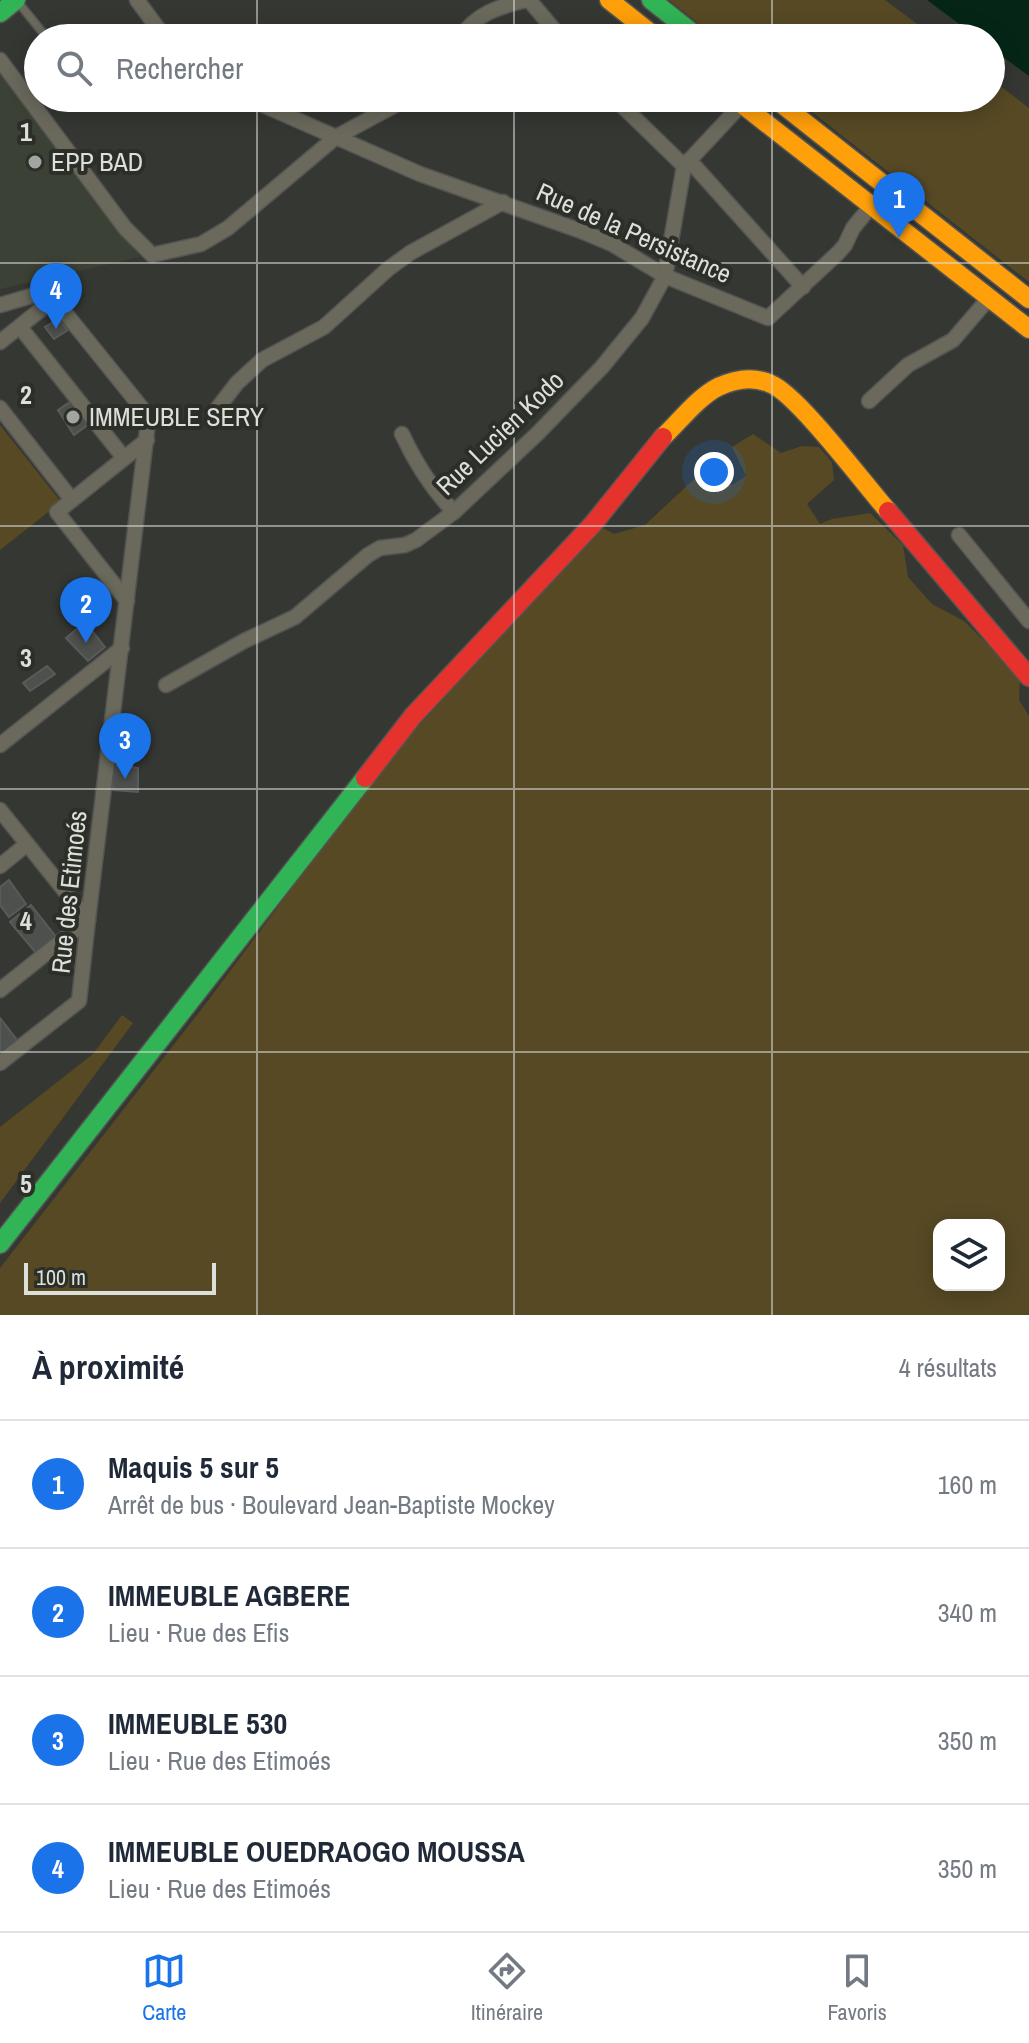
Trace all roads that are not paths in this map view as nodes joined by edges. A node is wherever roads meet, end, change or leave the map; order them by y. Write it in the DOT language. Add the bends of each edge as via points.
graph roads {
  1 [pos="16,0"];
  2 [pos="137,0"];
  3 [pos="528,0"];
  4 [pos="609,0"];
  5 [pos="651,0"];
  6 [pos="0,13"];
  7 [pos="36,24"];
  8 [pos="155,24"];
  9 [pos="473,24"];
  10 [pos="549,24"];
  11 [pos="639,24"];
  12 [pos="681,24"];
  13 [pos="0,60"];
  14 [pos="24,92"];
  15 [pos="39,112"];
  16 [pos="279,112"];
  17 [pos="382,112"];
  18 [pos="630,112"];
  19 [pos="729,112"];
  20 [pos="752,112"];
  21 [pos="792,112"];
  22 [pos="336,137"];
  23 [pos="686,163"];
  24 [pos="503,202"];
  25 [pos="872,205"];
  26 [pos="665,276"];
  27 [pos="803,287"];
  28 [pos="989,298"];
  29 [pos="54,299"];
  30 [pos="1029,299"];
  31 [pos="0,305"];
  32 [pos="20,327"];
  33 [pos="1029,329"];
  34 [pos="0,342"];
  35 [pos="869,401"];
  36 [pos="0,408"];
  37 [pos="217,409"];
  38 [pos="402,434"];
  39 [pos="147,440"];
  40 [pos="124,458"];
  41 [pos="72,500"];
  42 [pos="454,512"];
  43 [pos="959,535"];
  44 [pos="127,601"];
  45 [pos="1029,621"];
  46 [pos="122,648"];
  47 [pos="1029,677"];
  48 [pos="166,685"];
  49 [pos="0,745"];
  50 [pos="0,810"];
  51 [pos="27,844"];
  52 [pos="0,866"];
  53 [pos="88,920"];
  54 [pos="0,990"];
  55 [pos="0,1063"];
  56 [pos="0,1244"];
  1 -- 6 [label="main road"];
  1 -- 7 [label="lane"];
  2 -- 8 [label="street"];
  3 -- 9 [label="street" via="501,6"];
  3 -- 10 [label="street"];
  4 -- 11 [label="main road"];
  5 -- 12 [label="main road"];
  13 -- 14 [label="street"];
  15 -- 22 [label="street" via="125,228 152,255 201,244 228,228"];
  16 -- 22 [label="street, Rue de la Persistance"];
  17 -- 22 [label="street"];
  18 -- 23 [label="street"];
  19 -- 23 [label="street"];
  20 -- 25 [label="main road"];
  21 -- 30 [label="main road"];
  22 -- 24 [label="street, Rue de la Persistance" via="420,174"];
  23 -- 26 [label="street, Rue Lucien Kodo"];
  23 -- 27 [label="street"];
  24 -- 26 [label="street, Rue de la Persistance" via="612,244"];
  24 -- 37 [label="street" via="410,253 324,327 262,360"];
  25 -- 27 [label="street, Rue de la Persistance" via="845,245"];
  25 -- 28 [label="main road"];
  26 -- 27 [label="street, Rue de la Persistance" via="768,318"];
  26 -- 42 [label="street, Rue Lucien Kodo" via="642,318 602,367"];
  28 -- 33 [label="main road"];
  28 -- 35 [label="street" via="953,340 908,365"];
  29 -- 31 [label="street" via="38,294"];
  29 -- 32 [label="street"];
  29 -- 39 [label="street, Rue des Etimoés" via="145,412"];
  32 -- 34 [label="street"];
  32 -- 40 [label="street"];
  36 -- 41 [label="street"];
  38 -- 42 [label="street" via="417,467"];
  39 -- 40 [label="street"];
  39 -- 44 [label="street, Rue des Etimoés"];
  40 -- 41 [label="street"];
  41 -- 44 [label="street" via="57,512"];
  42 -- 48 [label="street, Rue Lucien Kodo" via="416,540 368,555 295,617"];
  43 -- 45 [label="street"];
  44 -- 46 [label="street, Rue des Etimoés"];
  46 -- 49 [label="street"];
  46 -- 53 [label="street, Rue des Etimoés"];
  47 -- 56 [label="main road" via="794,401 775,385 757,379 716,388 649,452 593,524 413,716"];
  50 -- 51 [label="street"];
  51 -- 52 [label="street"];
  51 -- 53 [label="street"];
  53 -- 54 [label="street"];
  53 -- 55 [label="street, Rue des Etimoés" via="79,1001"];
}
